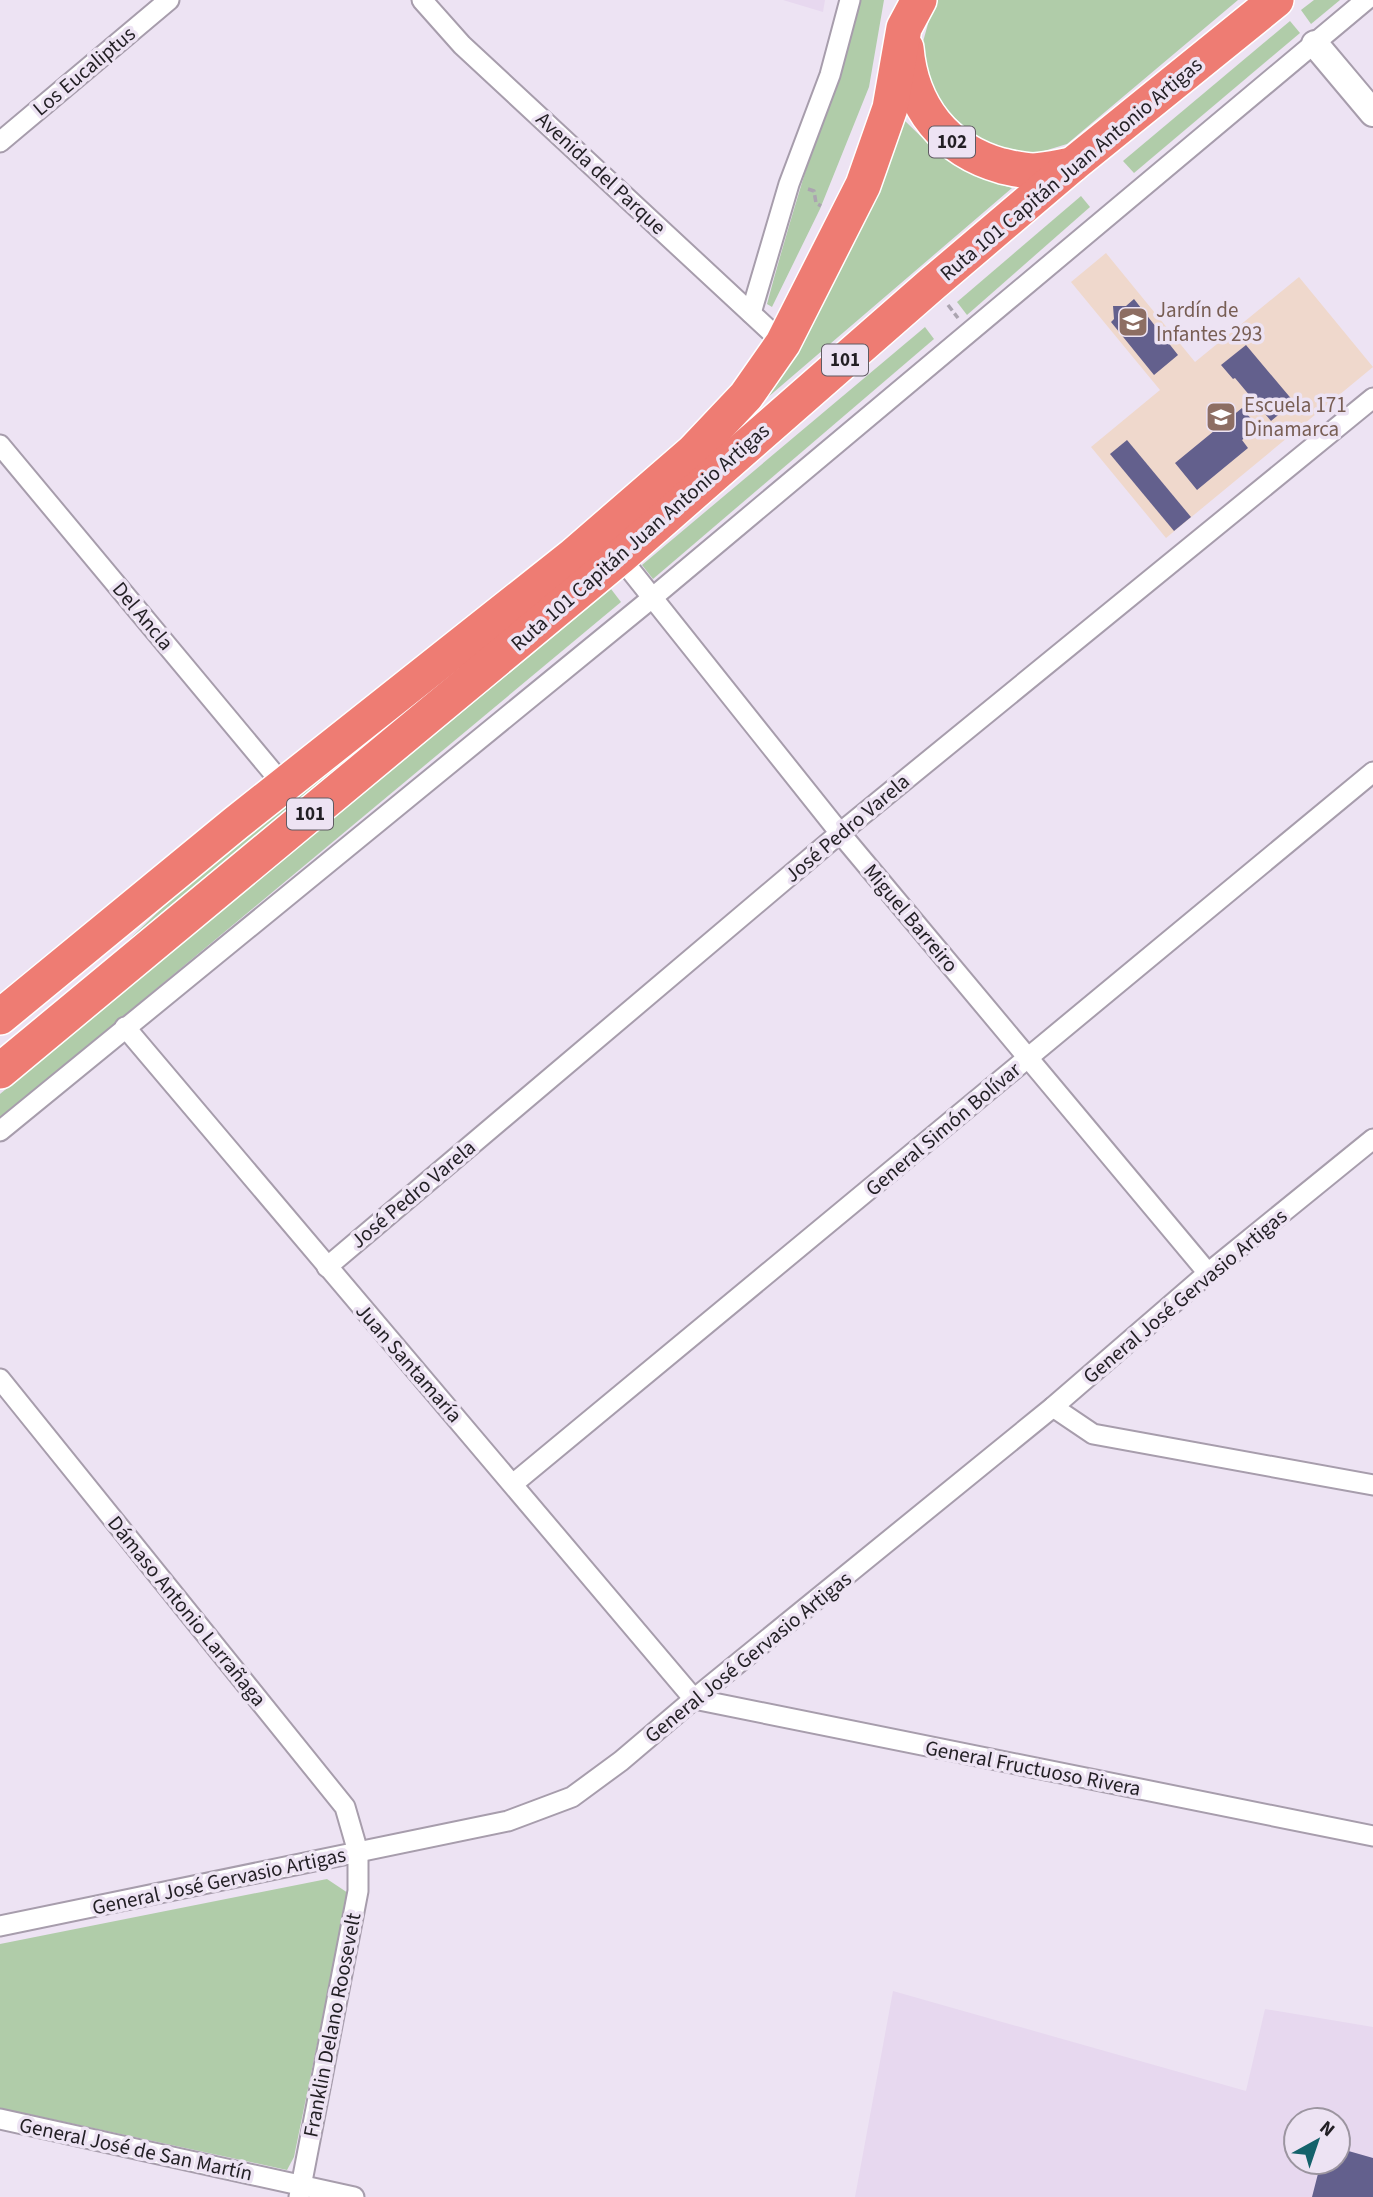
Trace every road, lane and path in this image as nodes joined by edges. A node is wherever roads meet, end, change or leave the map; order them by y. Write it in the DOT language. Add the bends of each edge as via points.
graph roads {
  1 [pos="422,0"];
  2 [pos="850,0"];
  3 [pos="1276,0"];
  4 [pos="1366,0"];
  5 [pos="165,1"];
  6 [pos="910,9"];
  7 [pos="1315,44"];
  8 [pos="1373,113"];
  9 [pos="0,142"];
  10 [pos="1072,165"];
  11 [pos="789,184"];
  12 [pos="845,222"];
  13 [pos="932,284"];
  14 [pos="751,313"];
  15 [pos="970,332"];
  16 [pos="783,343"];
  17 [pos="1373,398"];
  18 [pos="0,445"];
  19 [pos="620,557"];
  20 [pos="652,598"];
  21 [pos="1373,772"];
  22 [pos="285,787"];
  23 [pos="840,833"];
  24 [pos="0,1017"];
  25 [pos="125,1027"];
  26 [pos="1028,1058"];
  27 [pos="0,1070"];
  28 [pos="0,1131"];
  29 [pos="1371,1143"];
  30 [pos="327,1267"];
  31 [pos="1208,1273"];
  32 [pos="0,1379"];
  33 [pos="1053,1407"];
  34 [pos="513,1485"];
  35 [pos="1373,1485"];
  36 [pos="694,1699"];
  37 [pos="1373,1836"];
  38 [pos="358,1852"];
  39 [pos="0,1926"];
  40 [pos="0,2119"];
  41 [pos="300,2191"];
  42 [pos="354,2197"];
  1 -- 14 [label="street, Avenida del Parque" via="462,45"];
  2 -- 11 [label="street" via="830,75"];
  3 -- 10 [label="highway, Ruta 101 Capitán Juan Antonio Artigas / 101"];
  4 -- 7 [label="street"];
  5 -- 9 [label="street, Los Eucaliptus"];
  6 -- 10 [label="highway, 102" via="907,64 916,93 954,145 980,160 1014,169"];
  6 -- 12 [label="highway, Ruta 101 Capitán Juan Antonio Artigas / 101" via="890,108"];
  7 -- 8 [label="street"];
  7 -- 15 [label="street"];
  10 -- 13 [label="highway, Ruta 101 Capitán Juan Antonio Artigas / 101"];
  11 -- 12 [label="path" via="814,191 816,203"];
  11 -- 14 [label="street"];
  12 -- 16 [label="highway, Ruta 101 Capitán Juan Antonio Artigas / 101"];
  13 -- 15 [label="path"];
  13 -- 19 [label="highway, Ruta 101 Capitán Juan Antonio Artigas / 101"];
  14 -- 16 [label="street, Avenida del Parque"];
  15 -- 20 [label="street"];
  16 -- 22 [label="highway, Ruta 101 Capitán Juan Antonio Artigas / 101" via="746,396 693,452 543,581"];
  17 -- 23 [label="street, José Pedro Varela"];
  18 -- 22 [label="street, Del Ancla"];
  19 -- 20 [label="street, Miguel Barreiro"];
  19 -- 27 [label="highway, Ruta 101 Capitán Juan Antonio Artigas / 101"];
  20 -- 23 [label="street, Miguel Barreiro"];
  20 -- 25 [label="street"];
  21 -- 26 [label="street, General Simón Bolívar"];
  22 -- 24 [label="highway, Ruta 101 Capitán Juan Antonio Artigas / 101"];
  23 -- 26 [label="street, Miguel Barreiro"];
  23 -- 30 [label="street, José Pedro Varela"];
  25 -- 28 [label="street"];
  25 -- 30 [label="street, Juan Santamaría"];
  26 -- 31 [label="street, Miguel Barreiro"];
  26 -- 34 [label="street, General Simón Bolívar"];
  29 -- 31 [label="street, General José Gervasio Artigas"];
  30 -- 34 [label="street, Juan Santamaría"];
  31 -- 33 [label="street, General José Gervasio Artigas"];
  32 -- 38 [label="street, Dámaso Antonio Larrañaga" via="345,1807"];
  33 -- 35 [label="street" via="1093,1434"];
  33 -- 36 [label="street, General José Gervasio Artigas"];
  34 -- 36 [label="street, Juan Santamaría"];
  36 -- 37 [label="street, General Fructuoso Rivera"];
  36 -- 38 [label="street, General José Gervasio Artigas" via="572,1797 508,1821"];
  38 -- 39 [label="street, General José Gervasio Artigas"];
  38 -- 41 [label="street, Franklin Delano Roosevelt" via="358,1891"];
  40 -- 41 [label="street, General José de San Martín"];
  41 -- 42 [label="street, General José de San Martín"];
}
